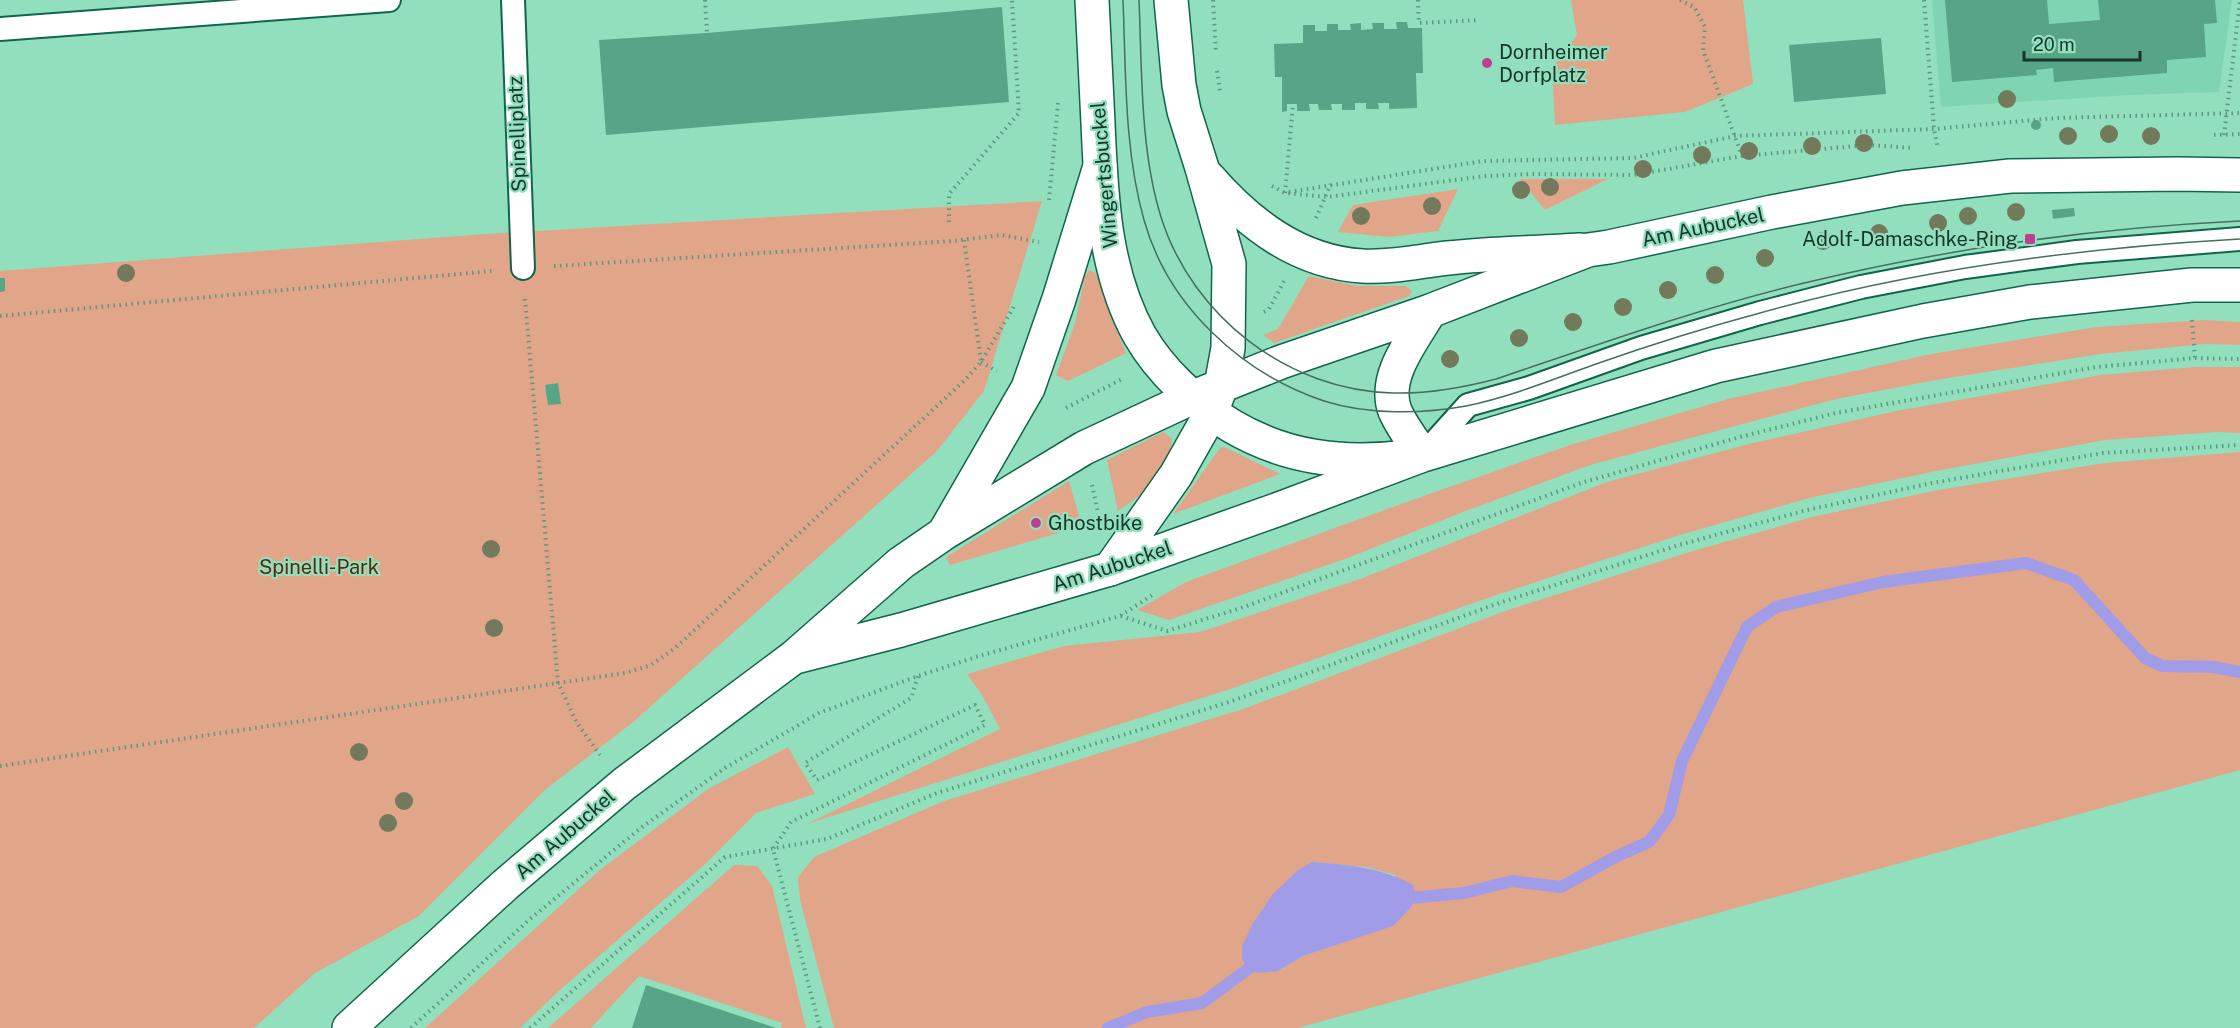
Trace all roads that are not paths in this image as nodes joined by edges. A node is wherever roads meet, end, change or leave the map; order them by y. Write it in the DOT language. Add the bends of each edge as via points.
graph roads {
  1 [pos="389,0"];
  2 [pos="513,0"];
  3 [pos="1092,0"];
  4 [pos="1171,0"];
  5 [pos="0,29"];
  6 [pos="1100,166"];
  7 [pos="1202,168"];
  8 [pos="2240,175"];
  9 [pos="2240,239"];
  10 [pos="1588,250"];
  11 [pos="523,268"];
  12 [pos="2240,285"];
  13 [pos="1430,311"];
  14 [pos="1208,399"];
  15 [pos="1423,455"];
  16 [pos="945,532"];
  17 [pos="1110,569"];
  18 [pos="794,657"];
  19 [pos="349,1028"];
  1 -- 5 [label="lane"];
  2 -- 11 [label="lane, Spinelliplatz"];
  3 -- 6 [label="main road, Wingertsbuckel"];
  4 -- 7 [label="main road" via="1179,86"];
  6 -- 14 [label="main road, Wingertsbuckel" via="1107,238 1122,292 1140,336 1159,361"];
  6 -- 16 [label="main road" via="1028,388"];
  7 -- 10 [label="main road" via="1236,208 1264,230 1300,251 1352,265"];
  7 -- 14 [label="main road" via="1229,264 1228,348"];
  8 -- 10 [label="main road, Am Aubuckel" via="2010,176 1902,188"];
  9 -- 15 [label="lane" via="2077,252 1965,267 1760,312 1468,405"];
  10 -- 13 [label="main road, Am Aubuckel"];
  12 -- 15 [label="main road, Am Aubuckel" via="2192,285 2041,301 1923,321 1716,366"];
  13 -- 14 [label="main road, Am Aubuckel" via="1337,342"];
  13 -- 15 [label="main road" via="1394,375 1391,393 1396,411"];
  14 -- 15 [label="main road, Am Aubuckel" via="1246,435 1282,450 1317,458 1375,461"];
  14 -- 16 [label="main road, Am Aubuckel" via="1084,448"];
  14 -- 17 [label="main road" via="1176,475"];
  15 -- 17 [label="main road, Am Aubuckel"];
  16 -- 18 [label="main road, Am Aubuckel" via="901,563"];
  17 -- 18 [label="main road, Am Aubuckel"];
  18 -- 19 [label="main road, Am Aubuckel" via="624,784 505,885"];
}
